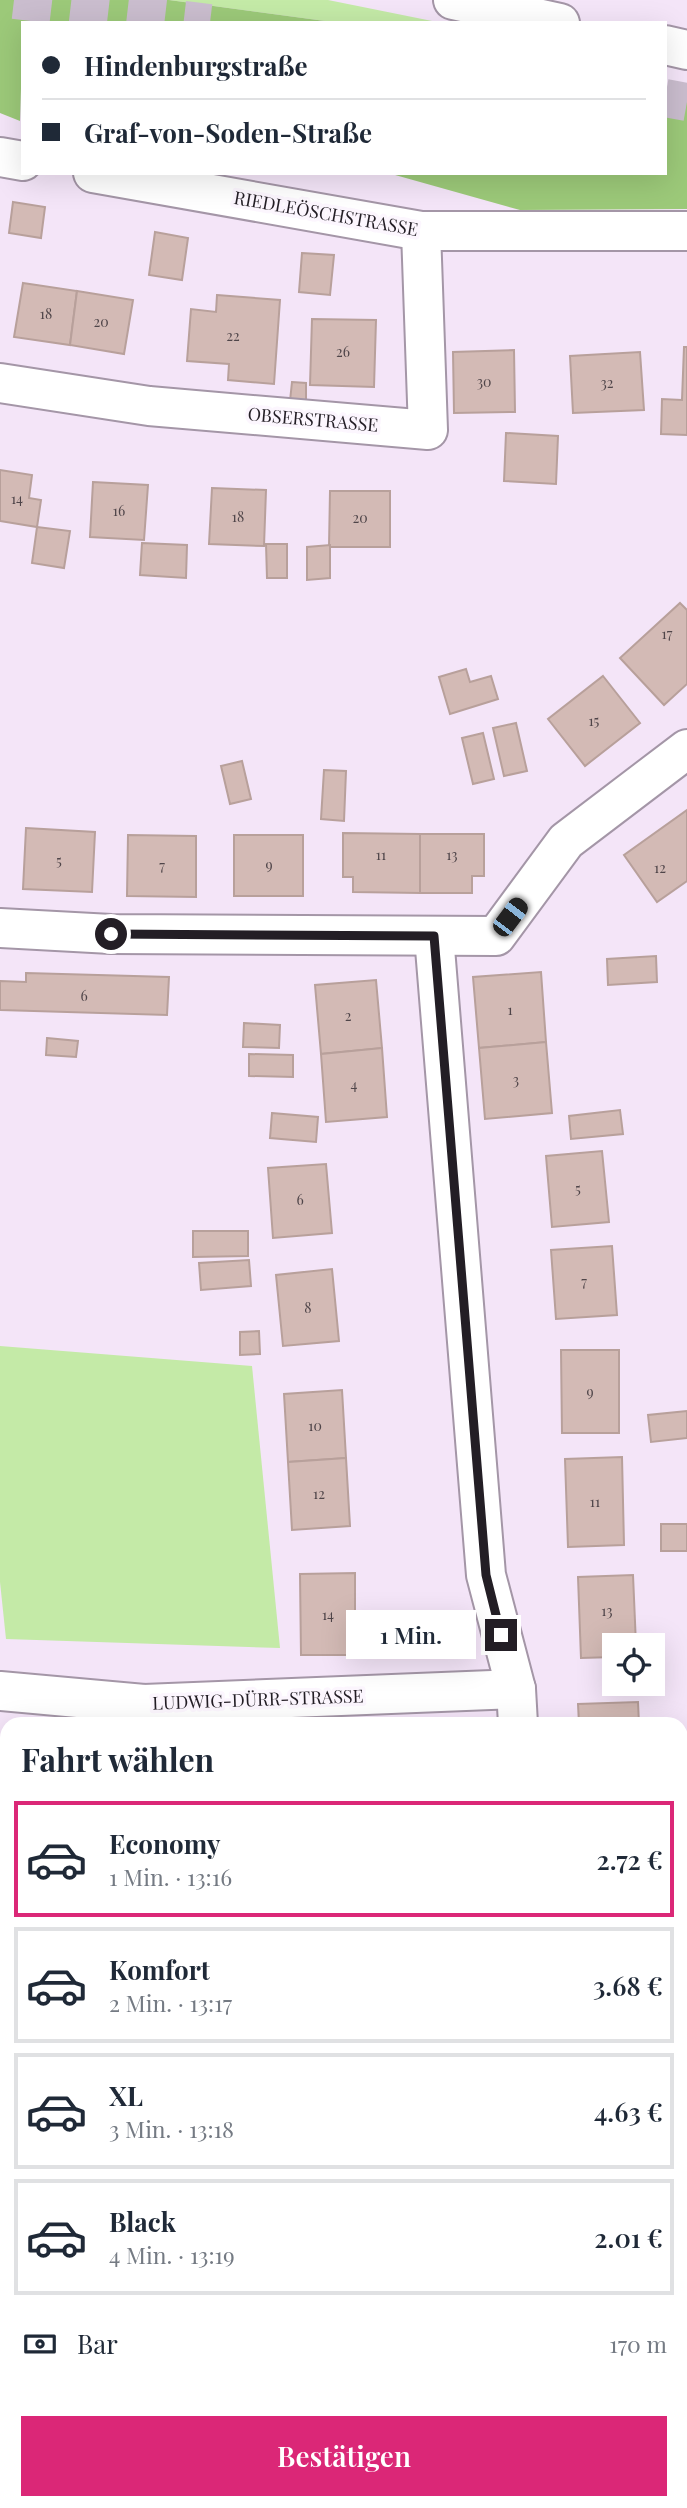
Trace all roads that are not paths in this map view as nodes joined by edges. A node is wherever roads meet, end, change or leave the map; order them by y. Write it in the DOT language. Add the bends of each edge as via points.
graph roads {
  1 [pos="453,0"];
  2 [pos="551,21"];
  3 [pos="0,157"];
  4 [pos="21,161"];
  5 [pos="104,175"];
  6 [pos="421,231"];
  7 [pos="687,231"];
  8 [pos="0,383"];
  9 [pos="687,749"];
  10 [pos="0,928"];
  11 [pos="434,936"];
  12 [pos="0,1692"];
  13 [pos="517,1706"];
  14 [pos="144,1714"];
  1 -- 2 [label="street"];
  3 -- 4 [label="street"];
  5 -- 6 [label="street, RIEDLEÖSCHSTRASSE"];
  6 -- 7 [label="street, RIEDLEÖSCHSTRASSE"];
  6 -- 8 [label="street, OBSERSTRASSE" via="428,430 149,406"];
  9 -- 11 [label="street" via="566,841 496,936"];
  10 -- 11 [label="street" via="111,934"];
  11 -- 13 [label="street" via="486,1575"];
  12 -- 14 [label="street, LUDWIG-DÜRR-STRASSE"];
  13 -- 14 [label="street, LUDWIG-DÜRR-STRASSE"];
}
